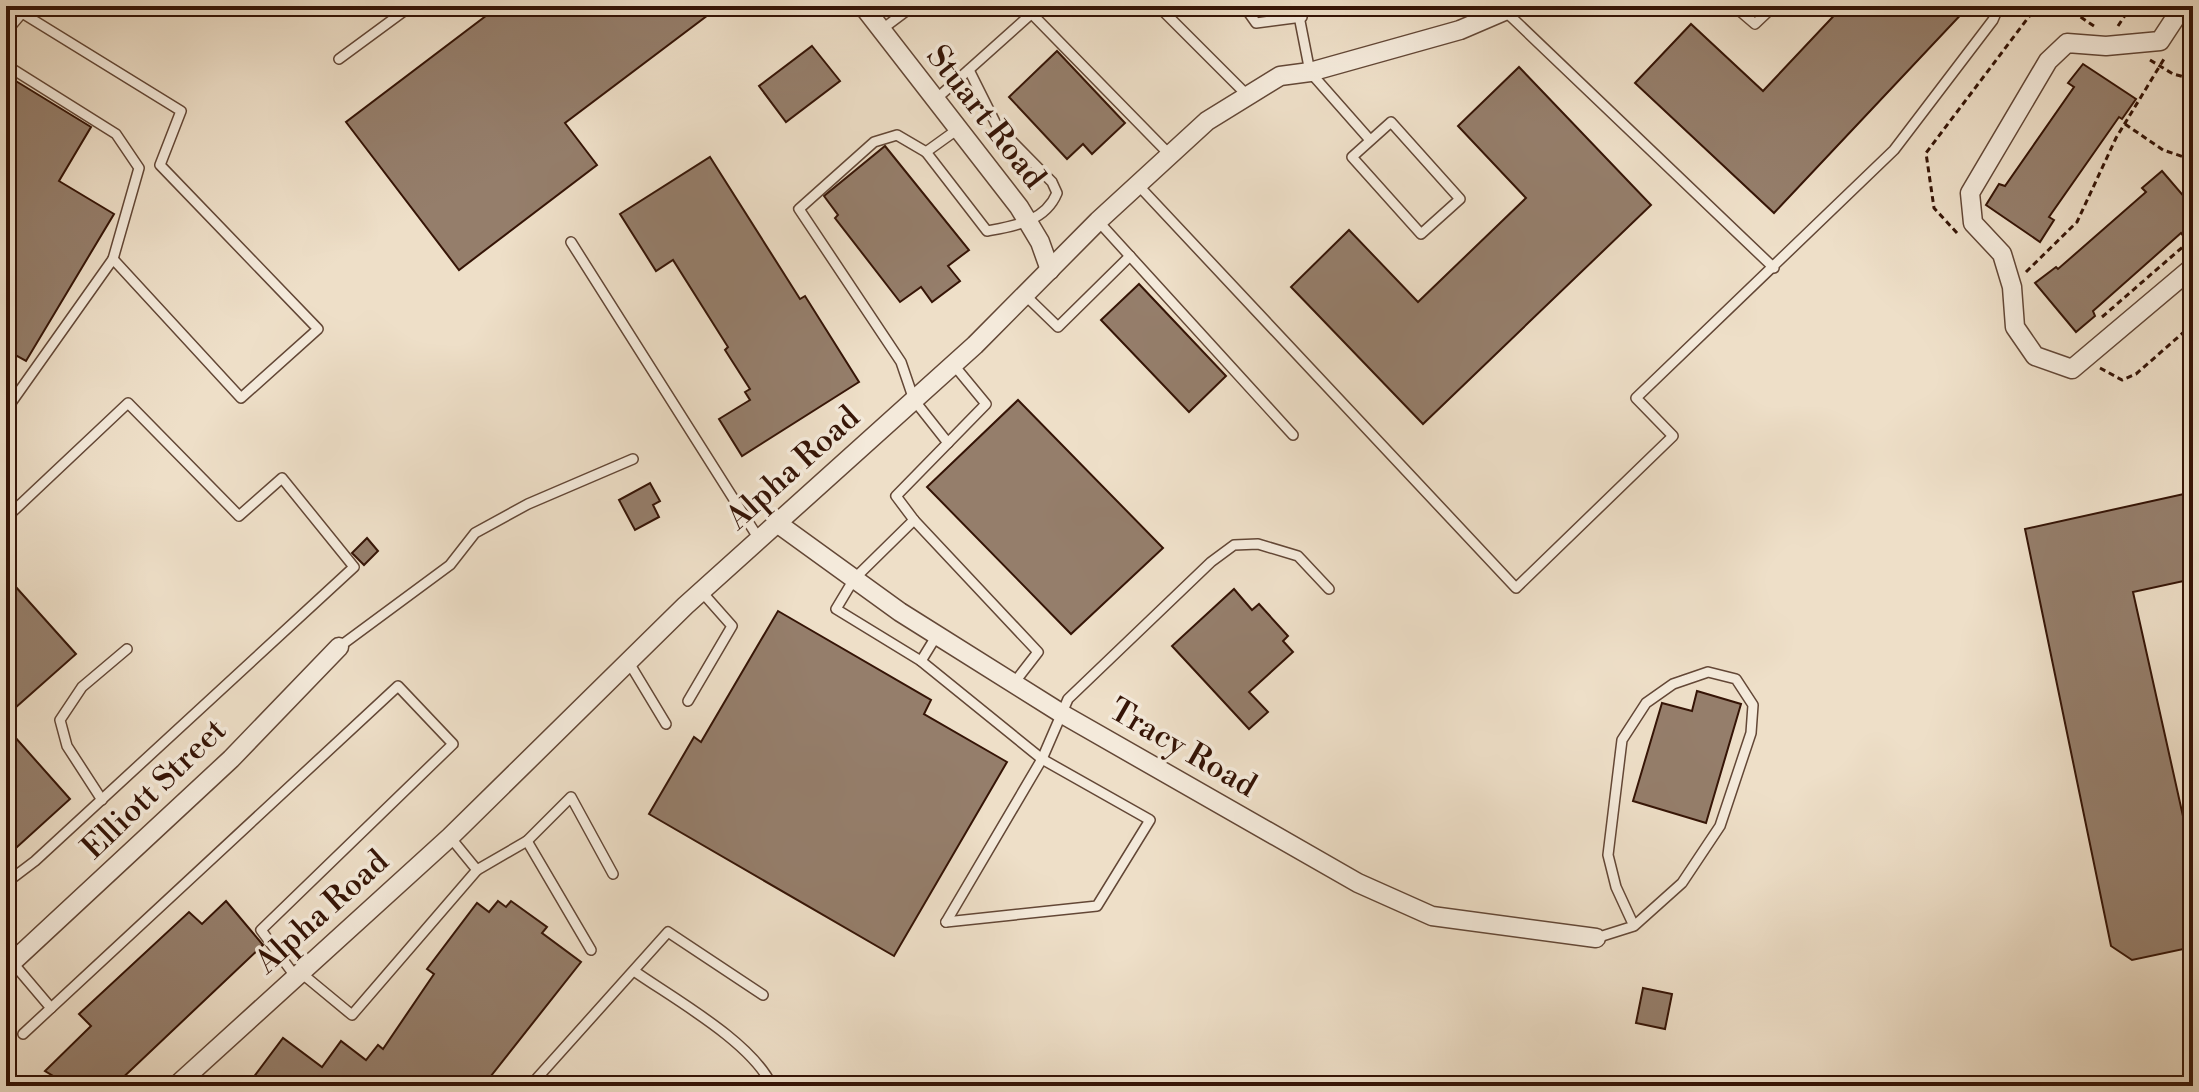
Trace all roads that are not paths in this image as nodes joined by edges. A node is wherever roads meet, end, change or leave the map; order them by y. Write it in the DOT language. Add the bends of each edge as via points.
graph roads {
  1 [pos="411,6"];
  2 [pos="863,6"];
  3 [pos="913,6"];
  4 [pos="1040,6"];
  5 [pos="1158,6"];
  6 [pos="1244,6"];
  7 [pos="1297,6"];
  8 [pos="1734,6"];
  9 [pos="1774,6"];
  10 [pos="1999,6"];
  11 [pos="2183,6"];
  12 [pos="1511,8"];
  13 [pos="1032,14"];
  14 [pos="1302,17"];
  15 [pos="881,30"];
  16 [pos="6,32"];
  17 [pos="339,59"];
  18 [pos="6,65"];
  19 [pos="969,70"];
  20 [pos="1310,72"];
  21 [pos="1246,94"];
  22 [pos="935,100"];
  23 [pos="958,129"];
  24 [pos="1370,140"];
  25 [pos="926,152"];
  26 [pos="1170,155"];
  27 [pos="1138,185"];
  28 [pos="1098,221"];
  29 [pos="1028,223"];
  30 [pos="571,242"];
  31 [pos="1130,256"];
  32 [pos="113,259"];
  33 [pos="2193,267"];
  34 [pos="1774,268"];
  35 [pos="1050,270"];
  36 [pos="1025,295"];
  37 [pos="953,364"];
  38 [pos="914,400"];
  39 [pos="6,410"];
  40 [pos="1293,435"];
  41 [pos="948,443"];
  42 [pos="633,459"];
  43 [pos="6,518"];
  44 [pos="914,520"];
  45 [pos="777,523"];
  46 [pos="759,539"];
  47 [pos="854,579"];
  48 [pos="1329,589"];
  49 [pos="701,591"];
  50 [pos="937,635"];
  51 [pos="339,647"];
  52 [pos="127,649"];
  53 [pos="628,661"];
  54 [pos="921,661"];
  55 [pos="1014,683"];
  56 [pos="688,701"];
  57 [pos="1064,715"];
  58 [pos="666,724"];
  59 [pos="1042,759"];
  60 [pos="102,800"];
  61 [pos="450,837"];
  62 [pos="527,841"];
  63 [pos="477,870"];
  64 [pos="613,874"];
  65 [pos="6,883"];
  66 [pos="1634,926"];
  67 [pos="1596,938"];
  68 [pos="591,950"];
  69 [pos="8,962"];
  70 [pos="634,971"];
  71 [pos="298,974"];
  72 [pos="763,995"];
  73 [pos="51,1008"];
  74 [pos="23,1034"];
  75 [pos="176,1086"];
  76 [pos="530,1086"];
  77 [pos="772,1086"];
  1 -- 17 [label="lane"];
  2 -- 15 [label="street, Stuart Road"];
  3 -- 15 [label="lane"];
  4 -- 13 [label="lane"];
  5 -- 21 [label="lane"];
  6 -- 14 [label="lane" via="1256,23"];
  7 -- 14 [label="lane"];
  8 -- 9 [label="lane" via="1755,24"];
  10 -- 34 [label="lane" via="1894,150"];
  11 -- 33 [label="street" via="2160,41 2067,43 2048,61 1970,193 1973,223 2002,254 2012,287 2015,327 2035,356 2072,369"];
  12 -- 20 [label="street, Alpha Road" via="1460,30"];
  12 -- 34 [label="lane"];
  13 -- 19 [label="lane"];
  13 -- 26 [label="lane"];
  14 -- 20 [label="lane"];
  15 -- 22 [label="street, Stuart Road"];
  16 -- 32 [label="lane" via="22,13 181,111 160,165 318,329 241,398"];
  18 -- 32 [label="lane" via="116,134 139,168"];
  19 -- 22 [label="lane"];
  19 -- 29 [label="lane" via="992,119 1057,193 1052,204"];
  20 -- 21 [label="street, Alpha Road" via="1280,76"];
  20 -- 24 [label="lane"];
  21 -- 26 [label="street, Alpha Road"];
  22 -- 23 [label="street, Stuart Road"];
  23 -- 25 [label="lane"];
  23 -- 29 [label="street, Stuart Road"];
  24 -- 24 [label="lane" via="1391,122 1460,199 1421,234 1352,157"];
  25 -- 29 [label="lane" via="987,231"];
  25 -- 38 [label="lane" via="897,135 874,142 799,209 901,362"];
  26 -- 27 [label="street, Alpha Road"];
  27 -- 28 [label="street, Alpha Road"];
  27 -- 34 [label="lane" via="1516,588 1673,436 1636,398"];
  28 -- 31 [label="lane"];
  28 -- 35 [label="street, Alpha Road"];
  29 -- 35 [label="street, Stuart Road"];
  30 -- 46 [label="lane"];
  31 -- 36 [label="lane" via="1058,327"];
  31 -- 40 [label="lane"];
  32 -- 39 [label="lane"];
  35 -- 36 [label="street, Alpha Road"];
  36 -- 37 [label="street, Alpha Road"];
  37 -- 38 [label="street, Alpha Road"];
  37 -- 41 [label="lane" via="986,404"];
  38 -- 41 [label="lane"];
  38 -- 45 [label="street, Alpha Road"];
  41 -- 44 [label="lane" via="896,496"];
  42 -- 51 [label="lane" via="475,533 450,565"];
  43 -- 60 [label="lane" via="128,403 239,516 282,478 354,567"];
  44 -- 47 [label="lane"];
  44 -- 55 [label="lane" via="1038,652"];
  45 -- 46 [label="street, Alpha Road"];
  45 -- 47 [label="street, Tracy Road"];
  46 -- 49 [label="street, Alpha Road"];
  47 -- 50 [label="street, Tracy Road"];
  47 -- 54 [label="lane" via="836,609"];
  48 -- 57 [label="lane" via="1298,556 1258,544 1234,545 1068,699"];
  49 -- 53 [label="street, Alpha Road"];
  49 -- 56 [label="lane" via="732,626"];
  50 -- 54 [label="lane"];
  50 -- 55 [label="street, Tracy Road"];
  51 -- 69 [label="street, Elliott Street" via="231,759"];
  52 -- 60 [label="lane" via="82,687 60,720 67,746"];
  53 -- 58 [label="lane"];
  53 -- 61 [label="street, Alpha Road"];
  54 -- 59 [label="lane"];
  55 -- 57 [label="street, Tracy Road"];
  57 -- 59 [label="lane"];
  57 -- 67 [label="street, Tracy Road" via="1358,883 1432,916"];
  59 -- 59 [label="lane" via="946,922 1097,906 1150,820"];
  60 -- 65 [label="lane"];
  61 -- 63 [label="lane"];
  61 -- 71 [label="street, Alpha Road"];
  62 -- 63 [label="lane"];
  62 -- 64 [label="lane" via="571,797"];
  62 -- 68 [label="lane"];
  63 -- 71 [label="lane" via="352,1015"];
  66 -- 66 [label="lane" via="1682,883 1720,826 1751,733 1753,705 1736,679 1708,672 1673,684 1646,703 1622,740 1608,855"];
  66 -- 67 [label="lane"];
  69 -- 73 [label="lane"];
  70 -- 72 [label="lane" via="668,932"];
  70 -- 76 [label="lane"];
  70 -- 77 [label="lane" via="735,1044"];
  71 -- 73 [label="lane" via="261,930 453,744 398,686"];
  71 -- 75 [label="street, Alpha Road"];
  73 -- 74 [label="lane"];
}
